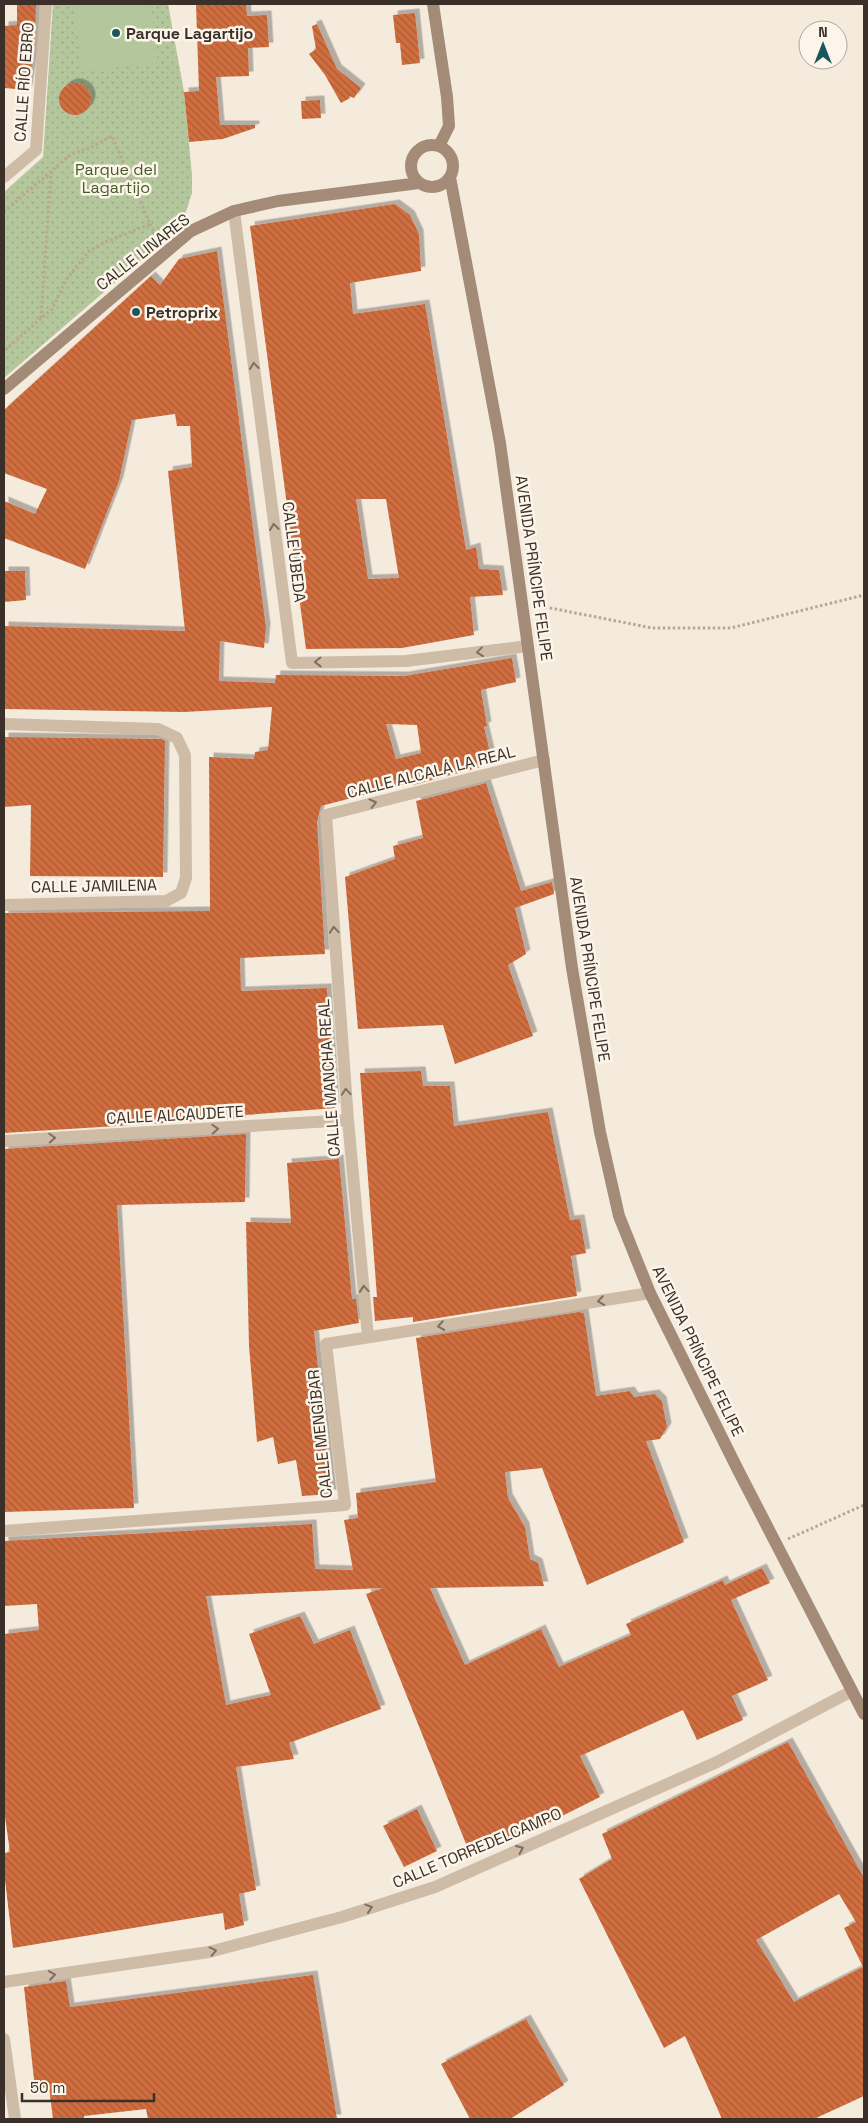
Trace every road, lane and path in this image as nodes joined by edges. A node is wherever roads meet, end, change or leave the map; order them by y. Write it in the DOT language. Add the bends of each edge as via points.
graph roads {
  1 [pos="46,4"];
  2 [pos="433,4"];
  3 [pos="439,146"];
  4 [pos="51,172"];
  5 [pos="450,177"];
  6 [pos="4,178"];
  7 [pos="419,183"];
  8 [pos="234,211"];
  9 [pos="4,212"];
  10 [pos="41,319"];
  11 [pos="4,351"];
  12 [pos="4,389"];
  13 [pos="864,595"];
  14 [pos="522,602"];
  15 [pos="528,646"];
  16 [pos="4,724"];
  17 [pos="544,760"];
  18 [pos="326,815"];
  19 [pos="4,905"];
  20 [pos="348,1120"];
  21 [pos="4,1141"];
  22 [pos="650,1293"];
  23 [pos="368,1337"];
  24 [pos="864,1505"];
  25 [pos="4,1531"];
  26 [pos="776,1544"];
  27 [pos="852,1691"];
  28 [pos="864,1714"];
  29 [pos="4,1982"];
  30 [pos="4,2039"];
  31 [pos="15,2119"];
  1 -- 6 [label="street, CALLE RÍO EBRO" via="36,150"];
  2 -- 3 [label="main road" via="449,126"];
  3 -- 5 [label="main road" via="452,159"];
  3 -- 7 [label="main road" via="424,146 413,156 411,170"];
  4 -- 9 [label="path"];
  4 -- 10 [label="path"];
  4 -- 10 [label="path" via="71,154 112,136 150,224 89,252 66,280 52,309"];
  5 -- 7 [label="main road" via="440,186"];
  5 -- 14 [label="main road, AVENIDA PRÍNCIPE FELIPE" via="500,443"];
  7 -- 8 [label="main road, CALLE LINARES" via="278,201"];
  8 -- 12 [label="main road, CALLE LINARES" via="191,231"];
  15 -- 8 [label="street, CALLE ÚBEDA, one-way" via="406,661 292,662"];
  10 -- 11 [label="path"];
  13 -- 14 [label="path" via="731,628 652,628"];
  14 -- 15 [label="main road, AVENIDA PRÍNCIPE FELIPE"];
  15 -- 17 [label="main road, AVENIDA PRÍNCIPE FELIPE"];
  16 -- 19 [label="street, CALLE JAMILENA" via="158,729 177,738 185,755 186,878 181,893 166,901"];
  18 -- 17 [label="street, CALLE ALCALÁ LA REAL, one-way"];
  17 -- 22 [label="main road, AVENIDA PRÍNCIPE FELIPE" via="572,968 600,1132 619,1216"];
  20 -- 18 [label="street, CALLE MANCHA REAL, one-way"];
  21 -- 20 [label="street, CALLE ALCAUDETE, one-way"];
  23 -- 20 [label="street, CALLE MANCHA REAL, one-way"];
  22 -- 23 [label="street, CALLE MENGÍBAR, one-way"];
  22 -- 26 [label="main road, AVENIDA PRÍNCIPE FELIPE"];
  23 -- 25 [label="street, CALLE MENGÍBAR" via="326,1344 345,1506"];
  24 -- 26 [label="path"];
  26 -- 27 [label="main road, AVENIDA PRÍNCIPE FELIPE"];
  27 -- 28 [label="main road, AVENIDA PRÍNCIPE FELIPE"];
  29 -- 27 [label="street, CALLE TORREDELCAMPO, one-way" via="210,1952 342,1917 435,1887 718,1762"];
  30 -- 31 [label="street"];
}
